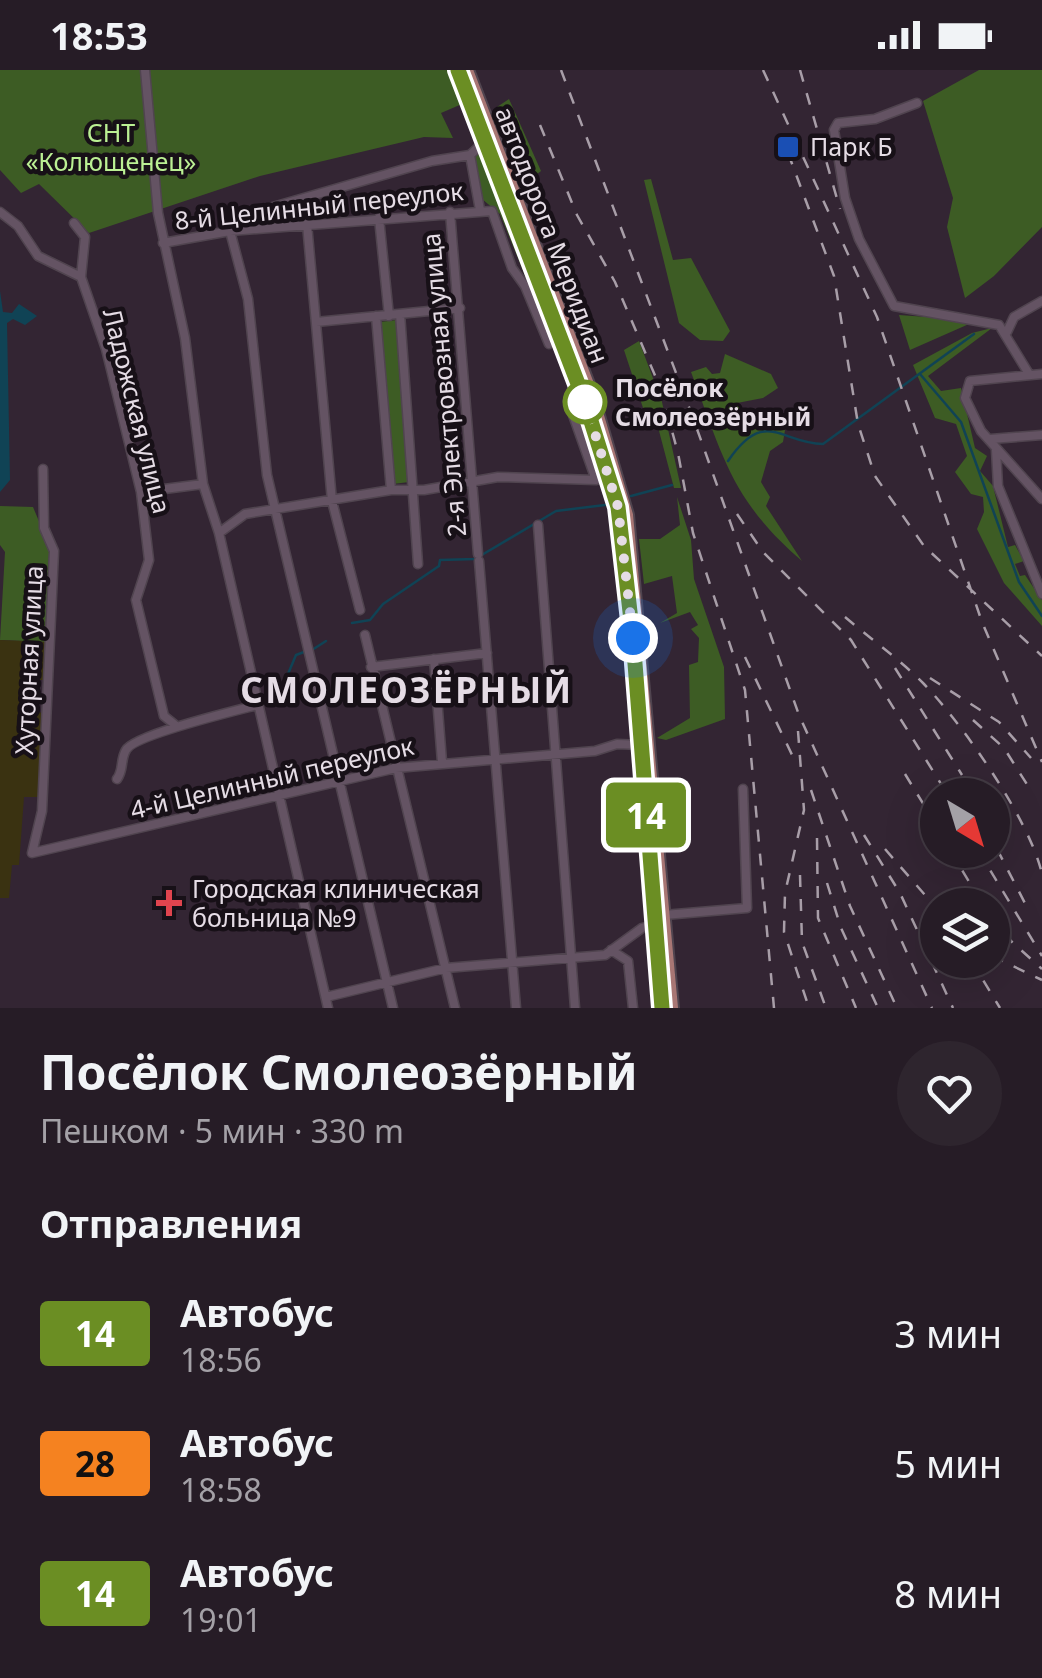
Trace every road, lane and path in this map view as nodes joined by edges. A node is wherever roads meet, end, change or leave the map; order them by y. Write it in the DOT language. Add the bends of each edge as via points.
graph roads {
  1 [pos="145,70"];
  2 [pos="458,70"];
  3 [pos="468,70"];
  4 [pos="918,103"];
  5 [pos="489,141"];
  6 [pos="470,154"];
  7 [pos="480,210"];
  8 [pos="0,212"];
  9 [pos="450,212"];
  10 [pos="379,218"];
  11 [pos="74,223"];
  12 [pos="307,224"];
  13 [pos="230,230"];
  14 [pos="163,243"];
  15 [pos="81,277"];
  16 [pos="1042,301"];
  17 [pos="460,308"];
  18 [pos="400,314"];
  19 [pos="376,316"];
  20 [pos="389,316"];
  21 [pos="316,322"];
  22 [pos="1007,332"];
  23 [pos="548,344"];
  24 [pos="1030,374"];
  25 [pos="1042,374"];
  26 [pos="568,400"];
  27 [pos="1042,435"];
  28 [pos="991,439"];
  29 [pos="996,450"];
  30 [pos="42,470"];
  31 [pos="614,475"];
  32 [pos="596,480"];
  33 [pos="473,482"];
  34 [pos="202,484"];
  35 [pos="1038,488"];
  36 [pos="412,489"];
  37 [pos="391,490"];
  38 [pos="141,492"];
  39 [pos="1042,499"];
  40 [pos="332,501"];
  41 [pos="275,508"];
  42 [pos="538,525"];
  43 [pos="218,534"];
  44 [pos="418,564"];
  45 [pos="1042,594"];
  46 [pos="360,610"];
  47 [pos="365,635"];
  48 [pos="488,653"];
  49 [pos="434,659"];
  50 [pos="371,667"];
  51 [pos="258,706"];
  52 [pos="174,724"];
  53 [pos="641,746"];
  54 [pos="556,755"];
  55 [pos="494,759"];
  56 [pos="442,762"];
  57 [pos="396,768"];
  58 [pos="117,780"];
  59 [pos="340,780"];
  60 [pos="742,789"];
  61 [pos="278,795"];
  62 [pos="32,852"];
  63 [pos="664,915"];
  64 [pos="654,925"];
  65 [pos="611,950"];
  66 [pos="571,958"];
  67 [pos="512,962"];
  68 [pos="446,968"];
  69 [pos="387,982"];
  70 [pos="327,1003"];
  71 [pos="316,1008"];
  72 [pos="393,1008"];
  73 [pos="454,1008"];
  74 [pos="516,1008"];
  75 [pos="575,1008"];
  76 [pos="633,1008"];
  77 [pos="662,1008"];
  78 [pos="673,1008"];
  1 -- 14 [label="street"];
  2 -- 5 [label="main road, автодорога Меридиан"];
  3 -- 5 [label="main road, автодорога Меридиан"];
  4 -- 22 [label="street" via="834,130 844,198 859,239 894,306 991,322"];
  5 -- 6 [label="street"];
  5 -- 31 [label="main road, автодорога Меридиан"];
  6 -- 7 [label="street"];
  6 -- 13 [label="street" via="238,217"];
  7 -- 9 [label="street, 8-й Целинный переулок"];
  7 -- 23 [label="street" via="497,218"];
  8 -- 15 [label="street" via="38,256"];
  9 -- 10 [label="street, 8-й Целинный переулок"];
  9 -- 17 [label="street, 2-я Электровозная улица"];
  10 -- 12 [label="street, 8-й Целинный переулок"];
  10 -- 20 [label="street"];
  11 -- 15 [label="street, Ладожская улица" via="84,236"];
  12 -- 13 [label="street, 8-й Целинный переулок"];
  12 -- 21 [label="street"];
  13 -- 14 [label="street, 8-й Целинный переулок"];
  13 -- 41 [label="street" via="248,298"];
  14 -- 34 [label="street" via="184,338"];
  15 -- 38 [label="street, Ладожская улица"];
  16 -- 22 [label="street" via="1014,317"];
  17 -- 18 [label="street"];
  17 -- 33 [label="street, 2-я Электровозная улица"];
  18 -- 20 [label="street"];
  18 -- 36 [label="street"];
  19 -- 20 [label="street"];
  19 -- 21 [label="street"];
  19 -- 37 [label="street"];
  21 -- 40 [label="street"];
  22 -- 24 [label="street"];
  24 -- 25 [label="street"];
  24 -- 28 [label="street" via="970,381 965,398"];
  26 -- 32 [label="street"];
  27 -- 28 [label="street"];
  28 -- 29 [label="street"];
  29 -- 35 [label="street"];
  29 -- 45 [label="street" via="998,486"];
  30 -- 62 [label="street, Хуторная улица" via="44,528 54,550 42,811"];
  31 -- 32 [label="street"];
  31 -- 53 [label="main road, автодорога Меридиан"];
  31 -- 63 [label="main road, автодорога Меридиан" via="637,583"];
  32 -- 33 [label="street"];
  33 -- 36 [label="street"];
  33 -- 48 [label="street, 2-я Электровозная улица"];
  34 -- 38 [label="street"];
  34 -- 43 [label="street"];
  35 -- 39 [label="street"];
  36 -- 37 [label="street"];
  36 -- 44 [label="street"];
  37 -- 40 [label="street"];
  38 -- 52 [label="street, Ладожская улица" via="149,560 136,600 164,716"];
  40 -- 41 [label="street"];
  40 -- 46 [label="street"];
  41 -- 43 [label="street" via="245,514"];
  41 -- 59 [label="street"];
  42 -- 54 [label="street"];
  43 -- 51 [label="street"];
  47 -- 50 [label="street"];
  48 -- 49 [label="street"];
  48 -- 55 [label="street, 2-я Электровозная улица"];
  49 -- 50 [label="street"];
  49 -- 56 [label="street"];
  50 -- 57 [label="street"];
  51 -- 52 [label="street"];
  51 -- 61 [label="street"];
  52 -- 58 [label="street" via="128,746"];
  53 -- 54 [label="street, 4-й Целинный переулок"];
  53 -- 64 [label="main road, автодорога Меридиан"];
  54 -- 55 [label="street, 4-й Целинный переулок"];
  54 -- 66 [label="street"];
  55 -- 56 [label="street, 4-й Целинный переулок"];
  55 -- 67 [label="street, 2-я Электровозная улица"];
  56 -- 57 [label="street, 4-й Целинный переулок"];
  57 -- 59 [label="street, 4-й Целинный переулок"];
  57 -- 68 [label="street"];
  59 -- 61 [label="street, 4-й Целинный переулок"];
  59 -- 69 [label="street"];
  60 -- 63 [label="street" via="747,908"];
  61 -- 62 [label="street, 4-й Целинный переулок"];
  61 -- 70 [label="street"];
  63 -- 78 [label="main road, автодорога Меридиан"];
  64 -- 65 [label="street"];
  64 -- 77 [label="main road, автодорога Меридиан"];
  65 -- 66 [label="street"];
  65 -- 76 [label="street" via="628,961"];
  66 -- 67 [label="street"];
  66 -- 75 [label="street"];
  67 -- 68 [label="street"];
  67 -- 74 [label="street, 2-я Электровозная улица"];
  68 -- 69 [label="street"];
  68 -- 73 [label="street"];
  69 -- 70 [label="street"];
  69 -- 72 [label="street"];
  70 -- 71 [label="street"];
}
